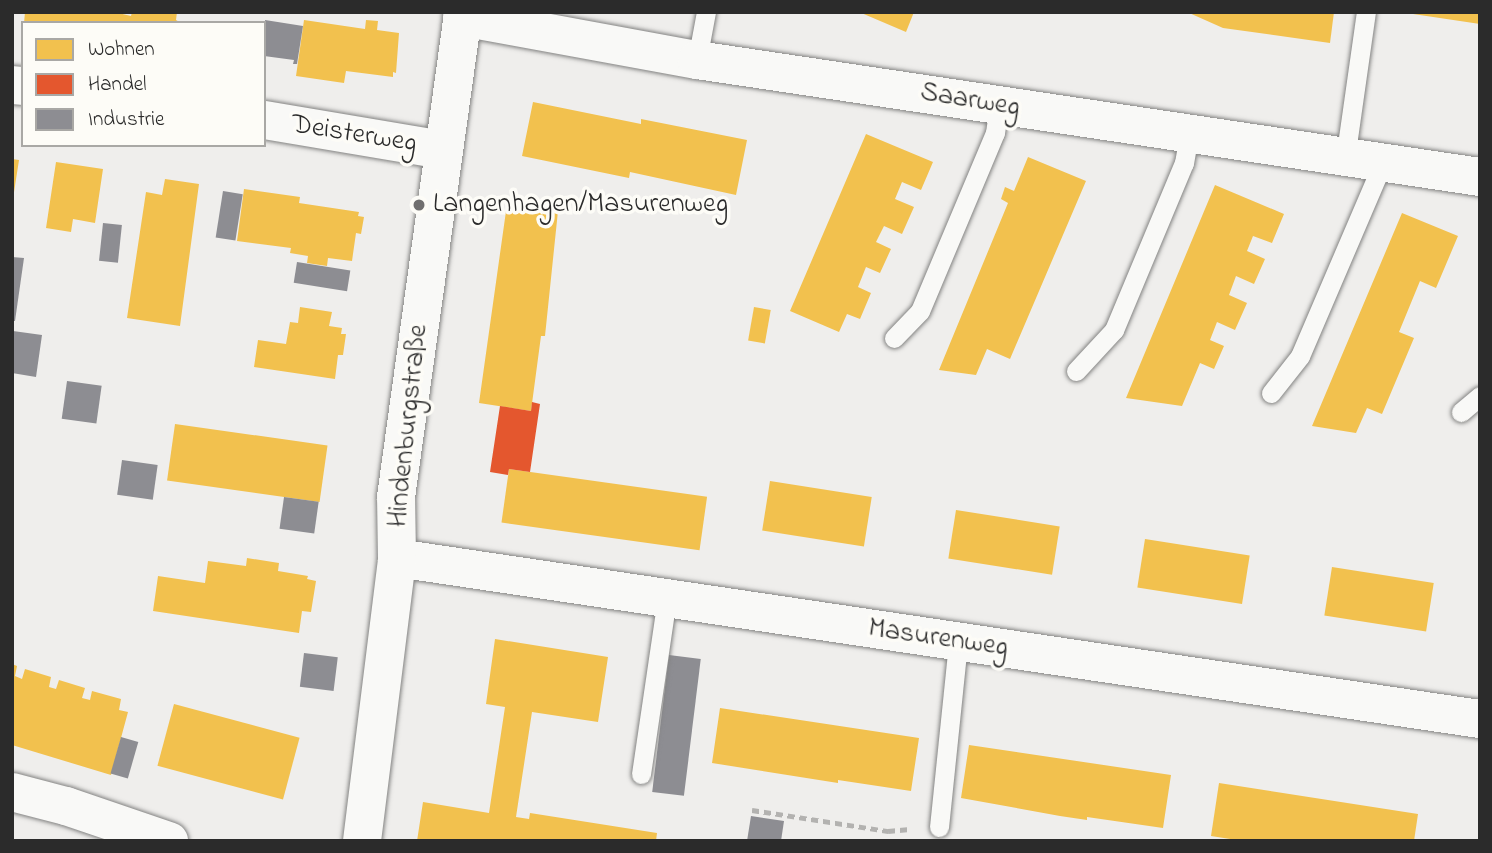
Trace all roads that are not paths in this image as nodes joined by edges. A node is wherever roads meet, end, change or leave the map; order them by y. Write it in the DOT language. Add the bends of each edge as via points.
graph roads {
  1 [pos="706,12"];
  2 [pos="1366,12"];
  3 [pos="463,15"];
  4 [pos="697,60"];
  5 [pos="999,106"];
  6 [pos="266,120"];
  7 [pos="1189,134"];
  8 [pos="444,150"];
  9 [pos="1345,159"];
  10 [pos="1382,165"];
  11 [pos="1480,177"];
  12 [pos="894,338"];
  13 [pos="1076,371"];
  14 [pos="1271,393"];
  15 [pos="1480,396"];
  16 [pos="1461,412"];
  17 [pos="397,558"];
  18 [pos="667,598"];
  19 [pos="958,642"];
  20 [pos="1480,719"];
  21 [pos="641,774"];
  22 [pos="12,792"];
  23 [pos="939,827"];
  24 [pos="169,841"];
  25 [pos="362,841"];
  1 -- 4 [label="lane"];
  2 -- 9 [label="lane"];
  3 -- 4 [label="street, Saarweg"];
  3 -- 8 [label="street, Hindenburgstraße"];
  4 -- 5 [label="street, Saarweg"];
  5 -- 7 [label="street, Saarweg"];
  5 -- 12 [label="lane" via="995,133 920,311"];
  6 -- 8 [label="street, Deisterweg"];
  7 -- 9 [label="street, Saarweg"];
  7 -- 13 [label="lane" via="1184,163 1114,330"];
  8 -- 17 [label="street, Hindenburgstraße" via="396,497"];
  9 -- 10 [label="street, Saarweg"];
  10 -- 11 [label="street, Saarweg"];
  10 -- 14 [label="lane" via="1300,356"];
  15 -- 16 [label="lane"];
  17 -- 18 [label="street, Masurenweg"];
  17 -- 25 [label="street, Hindenburgstraße"];
  18 -- 19 [label="street, Masurenweg"];
  18 -- 21 [label="lane"];
  19 -- 20 [label="street, Masurenweg"];
  19 -- 23 [label="lane"];
  22 -- 24 [label="street"];
}
